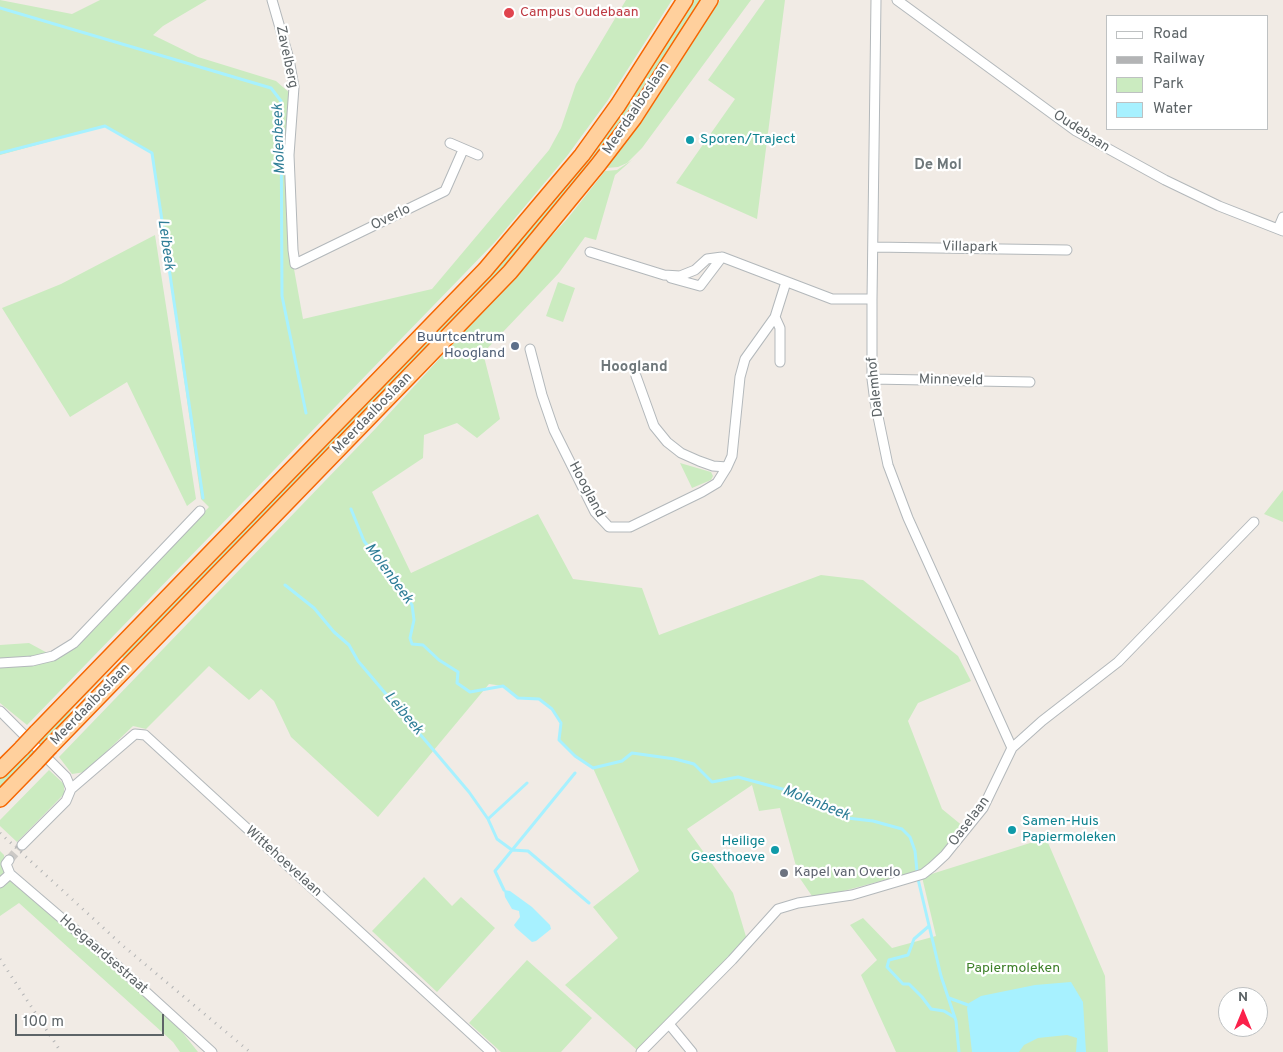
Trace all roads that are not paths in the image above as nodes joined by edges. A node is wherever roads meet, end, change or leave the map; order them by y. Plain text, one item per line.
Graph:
1 (272, 0) edge
2 (685, 0) edge
3 (710, 0) edge
4 (876, 0) edge
5 (897, 0) edge
6 (450, 143) dead end
7 (463, 150) junction
8 (478, 155) dead end
9 (1283, 217) edge
10 (1281, 230) edge
11 (873, 246) junction
12 (1067, 250) dead end
13 (590, 252) dead end
14 (722, 257) junction
15 (295, 264) joint
16 (664, 275) junction
17 (786, 282) junction
18 (872, 300) junction
19 (775, 318) junction
20 (530, 349) dead end
21 (780, 362) dead end
22 (636, 376) dead end
23 (872, 379) junction
24 (1030, 382) dead end
25 (727, 467) junction
26 (200, 511) dead end
27 (1254, 522) dead end
28 (0, 662) edge
29 (0, 711) edge
30 (1012, 748) junction
31 (0, 770) edge
32 (71, 789) junction
33 (0, 799) edge
34 (22, 845) tunnel mouth
35 (9, 860) dead end
36 (10, 874) junction
37 (0, 883) edge
38 (669, 1024) junction
39 (199, 1042) junction
40 (201, 1052) edge
41 (212, 1052) edge
42 (491, 1052) edge
43 (641, 1052) edge
44 (692, 1052) edge

1 - 15 street, Zavelberg
2 - 31 highway, Meerdaalboslaan, bridge
3 - 33 highway, Meerdaalboslaan, bridge
4 - 11 street, Dalemhof
5 - 10 street, Oudebaan
6 - 7 street
7 - 8 street
7 - 15 street, Overlo
9 - 10 street
11 - 12 street, Villapark
11 - 18 street, Dalemhof
13 - 16 street
14 - 16 street
14 - 16 street
14 - 17 street
17 - 18 street
17 - 19 street, Hoogland
18 - 23 street, Dalemhof
19 - 21 street, Hoogland
19 - 25 street, Hoogland
20 - 25 street, Hoogland
22 - 25 street
23 - 24 street, Minneveld
23 - 30 street, Dalemhof
26 - 28 street
27 - 30 street, Oaselaan
29 - 32 street
30 - 38 street, Oaselaan
32 - 34 street
32 - 42 street, Wittehoevelaan
35 - 36 street
36 - 37 street
36 - 39 street, Hoegaardsestraat
38 - 43 street, Oaselaan
38 - 44 street
39 - 40 street
39 - 41 street, Hoegaardsestraat

